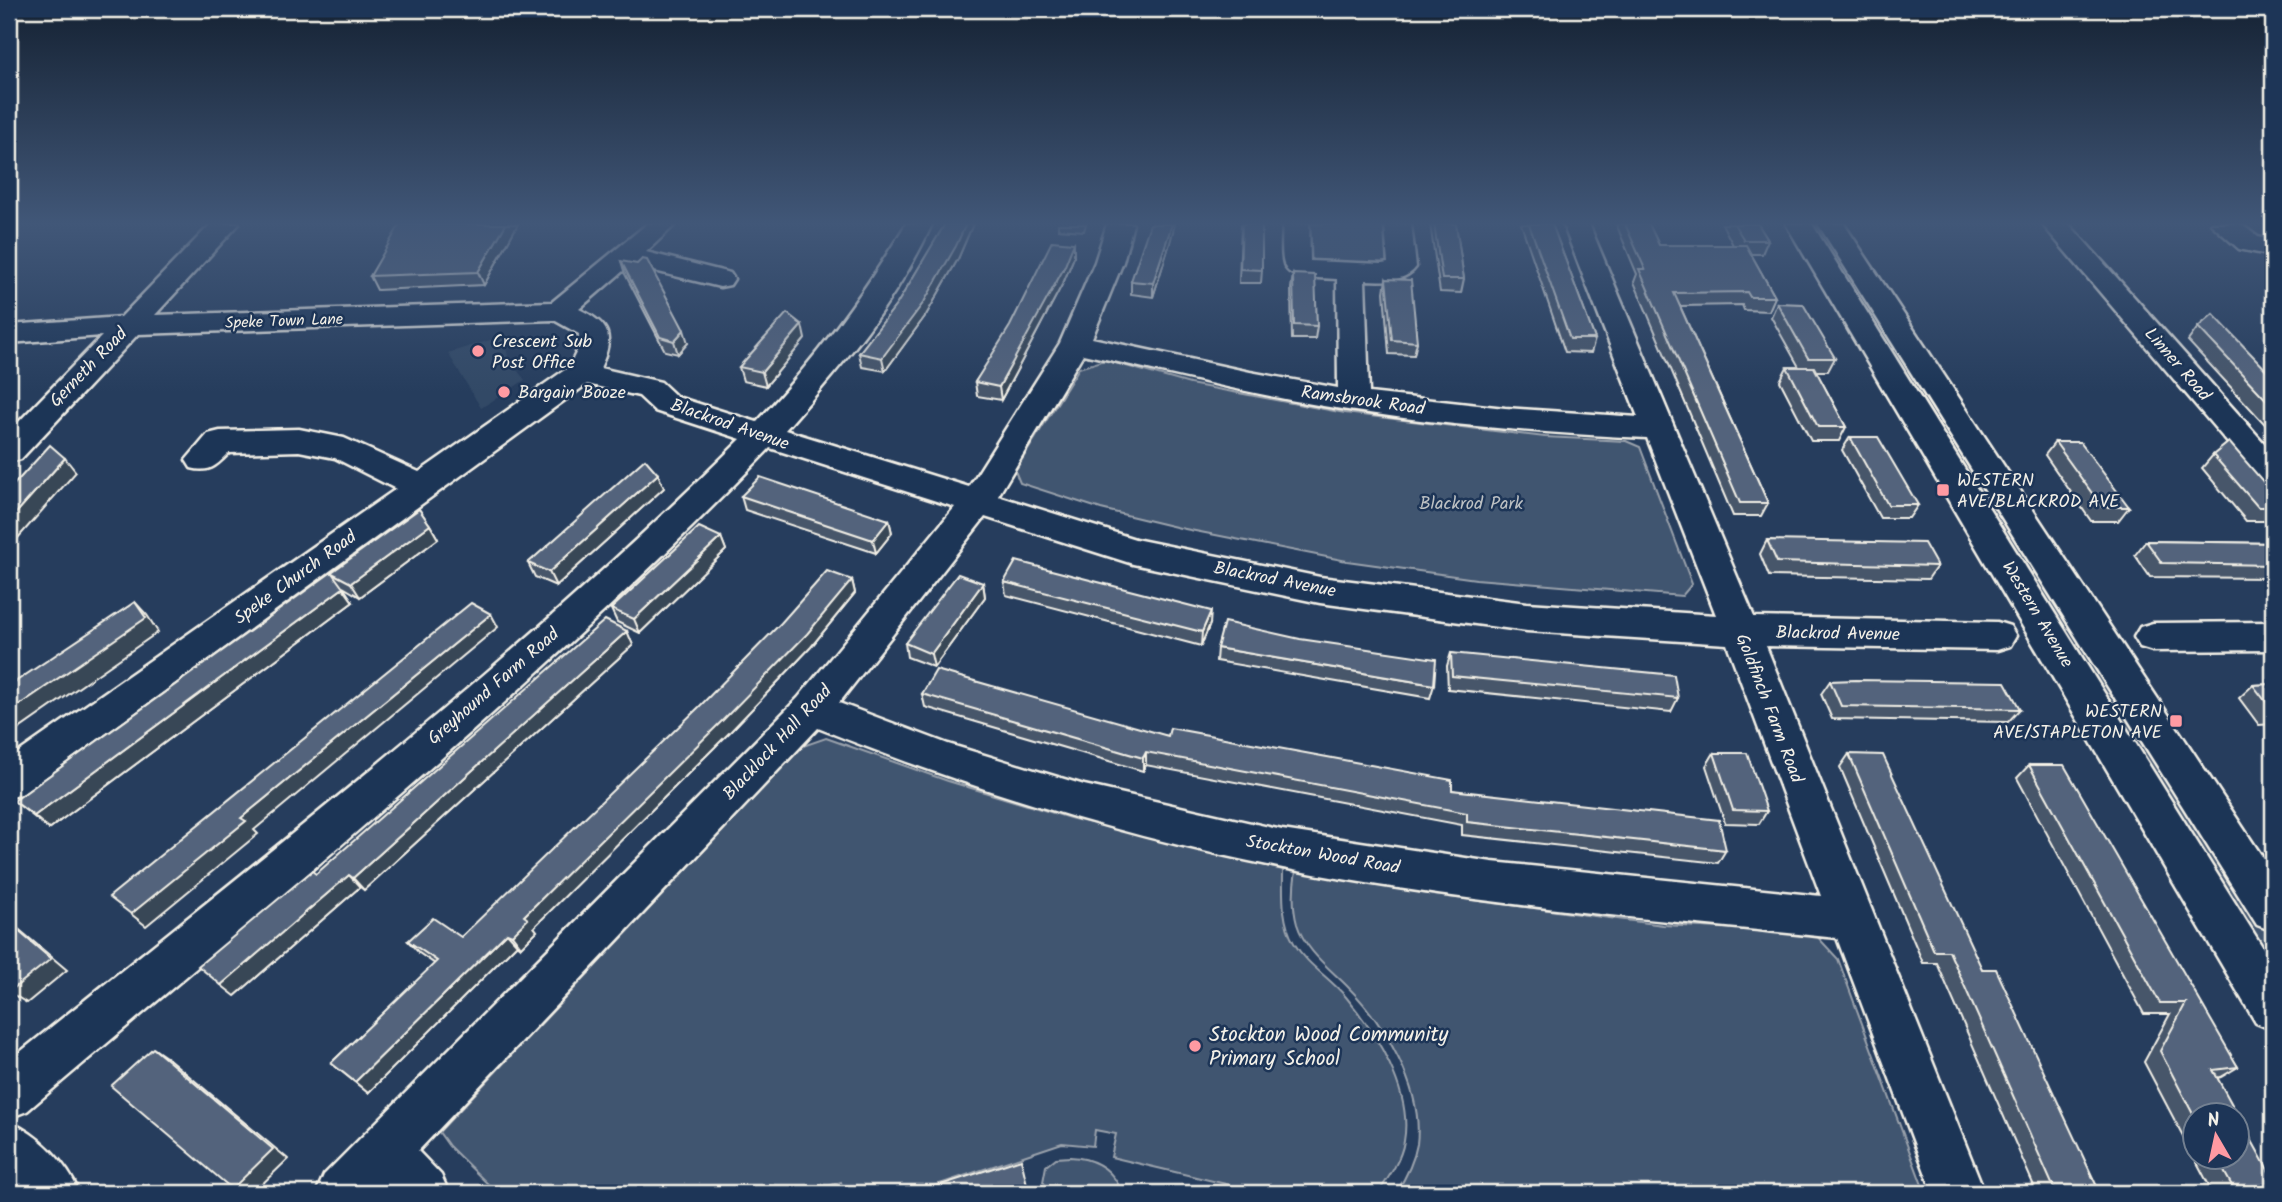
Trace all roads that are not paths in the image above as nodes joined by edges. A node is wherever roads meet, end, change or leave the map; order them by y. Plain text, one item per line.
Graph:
1 (172, 280) edge
2 (597, 280) edge
3 (884, 280) edge
4 (1101, 280) edge
5 (1351, 280) edge
6 (1598, 280) edge
7 (1833, 280) edge
8 (1867, 280) edge
9 (2104, 280) edge
10 (559, 311) junction
11 (129, 325) junction
12 (9, 334) edge
13 (1075, 343) junction
14 (582, 373) junction
15 (1354, 401) junction
16 (1656, 428) junction
17 (763, 437) junction
18 (9, 451) edge
19 (203, 460) dead end
20 (2273, 474) edge
21 (420, 487) junction
22 (976, 504) junction
23 (1741, 632) junction
24 (1997, 636) dead end
25 (2273, 636) edge
26 (2153, 637) dead end
27 (812, 709) junction
28 (9, 781) edge
29 (2273, 911) edge
30 (1850, 919) junction
31 (2273, 1007) edge
32 (9, 1093) edge
33 (9, 1147) edge
34 (382, 1152) junction
35 (53, 1193) edge
36 (342, 1193) edge
37 (423, 1193) edge
38 (1959, 1193) edge

1 - 11 street, Gerneth Road
2 - 10 street
3 - 17 street, Greyhound Farm Road
4 - 13 street, Blacklock Hall Road
5 - 15 street
6 - 16 street, Goldfinch Farm Road
7 - 31 street, Western Avenue
8 - 29 street, Western Avenue
9 - 20 street, Linner Road
10 - 11 street, Speke Town Lane
10 - 14 street
11 - 12 street, Speke Town Lane
11 - 18 street, Gerneth Road
13 - 15 street, Ramsbrook Road
13 - 22 street, Blacklock Hall Road
14 - 17 street, Blackrod Avenue
14 - 21 street, Speke Church Road
15 - 16 street, Ramsbrook Road
16 - 23 street, Goldfinch Farm Road
17 - 22 street, Blackrod Avenue
17 - 32 street, Greyhound Farm Road
19 - 21 street
21 - 28 street, Speke Church Road
22 - 23 street, Blackrod Avenue
22 - 27 street, Blacklock Hall Road
23 - 24 street, Blackrod Avenue
23 - 30 street, Goldfinch Farm Road
25 - 26 street
27 - 30 street, Stockton Wood Road
27 - 34 street, Blacklock Hall Road
30 - 38 street, Goldfinch Farm Road
33 - 35 street
34 - 36 street, Blacklock Hall Road
34 - 37 street

